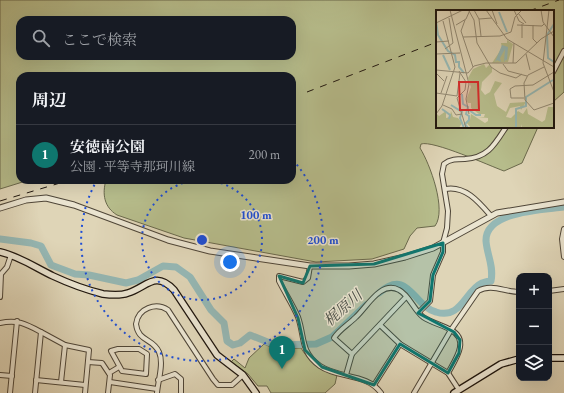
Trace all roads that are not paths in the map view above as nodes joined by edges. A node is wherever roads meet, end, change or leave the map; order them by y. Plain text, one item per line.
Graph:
1 (564, 51) edge
2 (554, 70) edge
3 (505, 128) edge
4 (445, 189) junction
5 (564, 202) edge
6 (0, 208) edge
7 (491, 216) junction
8 (564, 229) edge
9 (442, 243) junction
10 (0, 252) edge
11 (10, 255) junction
12 (564, 257) edge
13 (310, 266) junction
14 (564, 289) edge
15 (552, 291) edge
16 (516, 292) edge
17 (0, 297) edge
18 (406, 297) junction
19 (419, 312) junction
20 (17, 321) junction
21 (0, 323) edge
22 (380, 325) junction
23 (451, 330) junction
24 (41, 332) junction
25 (400, 344) junction
26 (65, 345) junction
27 (352, 354) junction
28 (552, 358) edge
29 (564, 358) edge
30 (516, 360) edge
31 (88, 362) junction
32 (431, 363) junction
33 (119, 367) junction
34 (109, 373) junction
35 (448, 373) junction
36 (0, 375) edge
37 (243, 375) junction
38 (346, 375) junction
39 (12, 376) junction
40 (36, 380) junction
41 (158, 380) junction
42 (61, 382) junction
43 (110, 382) junction
44 (85, 385) junction
45 (374, 385) junction
46 (157, 391) edge
47 (456, 392) edge
48 (10, 393) edge
49 (35, 393) edge
50 (84, 393) edge
51 (108, 393) edge
52 (181, 393) edge
53 (256, 393) edge
54 (381, 393) edge
55 (414, 393) edge

1 - 2 street
3 - 4 street
4 - 7 street
4 - 9 street
5 - 7 street
6 - 13 street
7 - 9 street
8 - 12 street
9 - 13 street
9 - 19 street
10 - 11 main road
11 - 17 street
11 - 37 main road
13 - 38 street
14 - 15 street
16 - 23 street
18 - 19 street
18 - 22 street
18 - 27 street
19 - 23 street
20 - 21 street
20 - 24 street
20 - 39 street
22 - 25 street
22 - 27 street
23 - 32 street
23 - 35 street
24 - 26 street
24 - 40 street
25 - 32 street
25 - 45 street
26 - 31 street
26 - 42 street
27 - 38 street
28 - 29 main road
30 - 47 main road
31 - 34 street
31 - 44 street
32 - 35 street
32 - 55 street
33 - 33 street
33 - 34 street
34 - 43 street
35 - 47 street
36 - 39 street
37 - 41 street
37 - 53 main road
38 - 45 street
39 - 48 street
40 - 42 street
40 - 49 street
41 - 46 street
41 - 52 street
42 - 44 street
43 - 46 street
43 - 51 street
44 - 50 street
45 - 54 street

